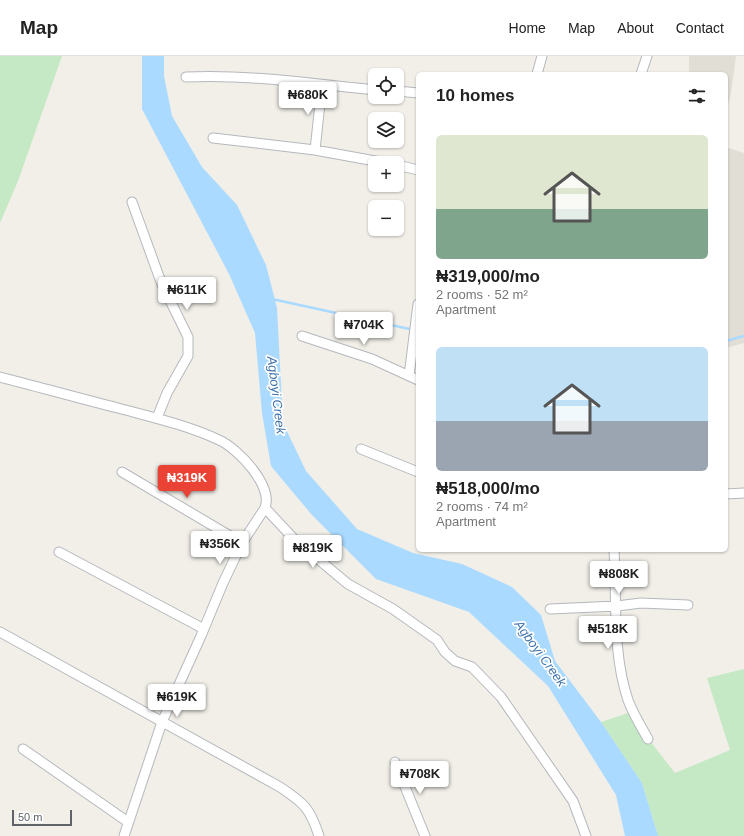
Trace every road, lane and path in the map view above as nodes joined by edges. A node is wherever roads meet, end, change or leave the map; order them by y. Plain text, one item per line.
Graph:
1 (542, 56) edge
2 (647, 56) edge
3 (538, 72) edge
4 (642, 72) edge
5 (186, 77) dead end
6 (322, 85) junction
7 (368, 89) edge
8 (404, 92) edge
9 (416, 93) edge
10 (212, 138) dead end
11 (315, 150) junction
12 (368, 160) edge
13 (404, 167) edge
14 (416, 170) edge
15 (132, 202) dead end
16 (416, 321) edge
17 (302, 336) dead end
18 (409, 376) junction
19 (0, 377) edge
20 (416, 379) edge
21 (157, 418) junction
22 (361, 449) dead end
23 (416, 471) edge
24 (122, 472) dead end
25 (744, 493) edge
26 (728, 494) edge
27 (265, 508) junction
28 (242, 544) junction
29 (59, 552) dead end
30 (614, 552) edge
31 (688, 605) dead end
32 (617, 606) junction
33 (550, 609) dead end
34 (204, 629) junction
35 (0, 632) edge
36 (162, 722) junction
37 (648, 739) dead end
38 (23, 749) dead end
39 (395, 762) dead end
40 (128, 822) junction
41 (124, 836) edge
42 (319, 836) edge
43 (425, 836) edge
44 (586, 836) edge

1 - 3 street
2 - 4 street
5 - 6 street
6 - 7 street
6 - 11 street
8 - 9 street
10 - 11 street
11 - 12 street
13 - 14 street
15 - 21 street
16 - 18 street
17 - 18 street
18 - 20 street
19 - 21 street
21 - 27 street
22 - 23 street
24 - 28 street
25 - 26 street
27 - 28 street
27 - 44 street
28 - 34 street
29 - 34 street
30 - 32 street
31 - 32 street
32 - 33 street
32 - 37 street
34 - 36 street
35 - 36 street
36 - 40 street
36 - 42 street
38 - 40 street
39 - 43 street
40 - 41 street

